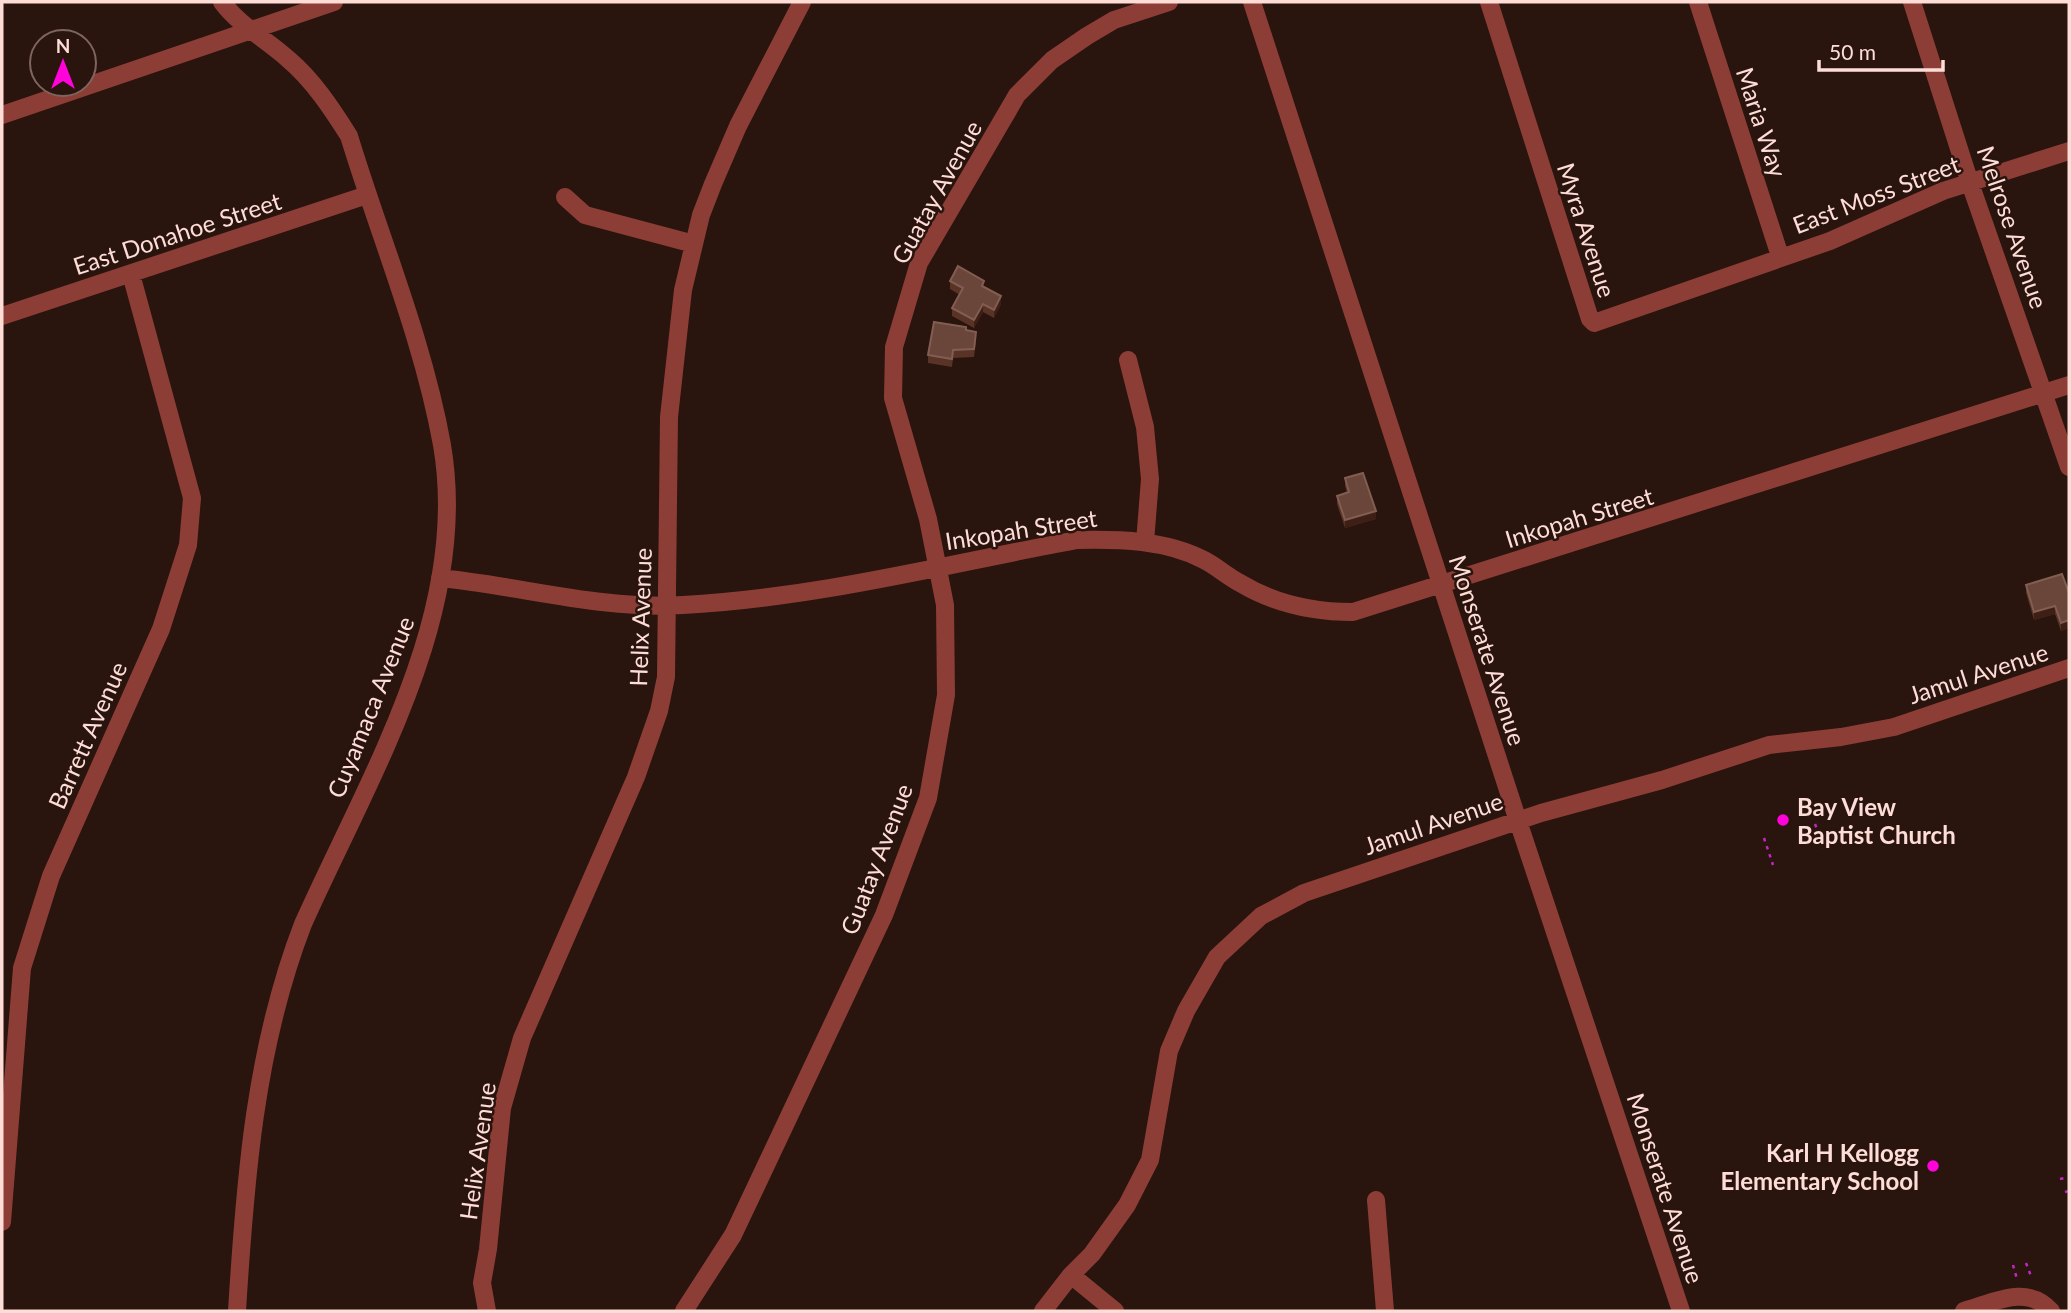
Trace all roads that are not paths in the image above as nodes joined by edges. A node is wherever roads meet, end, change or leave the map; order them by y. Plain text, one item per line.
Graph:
1 (222, 2) edge
2 (334, 2) edge
3 (803, 2) edge
4 (1169, 2) edge
5 (1252, 2) edge
6 (1489, 2) edge
7 (1698, 2) edge
8 (1912, 2) edge
9 (250, 31) junction
10 (2, 115) edge
11 (2069, 151) edge
12 (1970, 183) junction
13 (367, 195) junction
14 (565, 197) dead end
15 (694, 244) junction
16 (1780, 256) junction
17 (131, 274) junction
18 (2, 316) edge
19 (1128, 360) dead end
20 (2069, 385) edge
21 (2045, 393) junction
22 (2069, 467) edge
23 (1145, 542) junction
24 (939, 567) junction
25 (440, 578) junction
26 (1441, 586) junction
27 (666, 605) junction
28 (2069, 668) edge
29 (1518, 821) junction
30 (4, 1170) edge
31 (1376, 1200) dead end
32 (2, 1222) edge
33 (1071, 1275) junction
34 (237, 1311) edge
35 (487, 1311) edge
36 (684, 1311) edge
37 (1043, 1311) edge
38 (1115, 1311) edge
39 (1385, 1311) edge
40 (1681, 1311) edge
41 (1965, 1311) edge
42 (2051, 1311) edge

1 - 9 street, Cuyamaca Avenue
2 - 9 street
3 - 15 street, Helix Avenue
4 - 24 street, Guatay Avenue
5 - 26 street, Monserate Avenue
6 - 16 street, Myra Avenue
7 - 16 street, Maria Way
8 - 12 street, Melrose Avenue
9 - 10 street
9 - 13 street, Cuyamaca Avenue
11 - 12 street, East Moss Street
12 - 16 street, East Moss Street
12 - 21 street, Melrose Avenue
13 - 17 street, East Donahoe Street
13 - 25 street, Cuyamaca Avenue
14 - 15 street
15 - 27 street, Helix Avenue
17 - 18 street, East Donahoe Street
17 - 30 street, Barrett Avenue
19 - 23 street
20 - 21 street, Inkopah Street
21 - 22 street, Melrose Avenue
21 - 26 street, Inkopah Street
23 - 24 street, Inkopah Street
23 - 26 street, Inkopah Street
24 - 27 street, Inkopah Street
24 - 36 street, Guatay Avenue
25 - 27 street, Inkopah Street
25 - 34 street, Cuyamaca Avenue
26 - 29 street, Monserate Avenue
27 - 35 street, Helix Avenue
28 - 29 street, Jamul Avenue
29 - 33 street, Jamul Avenue
29 - 40 street, Monserate Avenue
30 - 32 street, Barrett Avenue
31 - 39 street
33 - 37 street, Jamul Avenue
33 - 38 street
41 - 42 street

